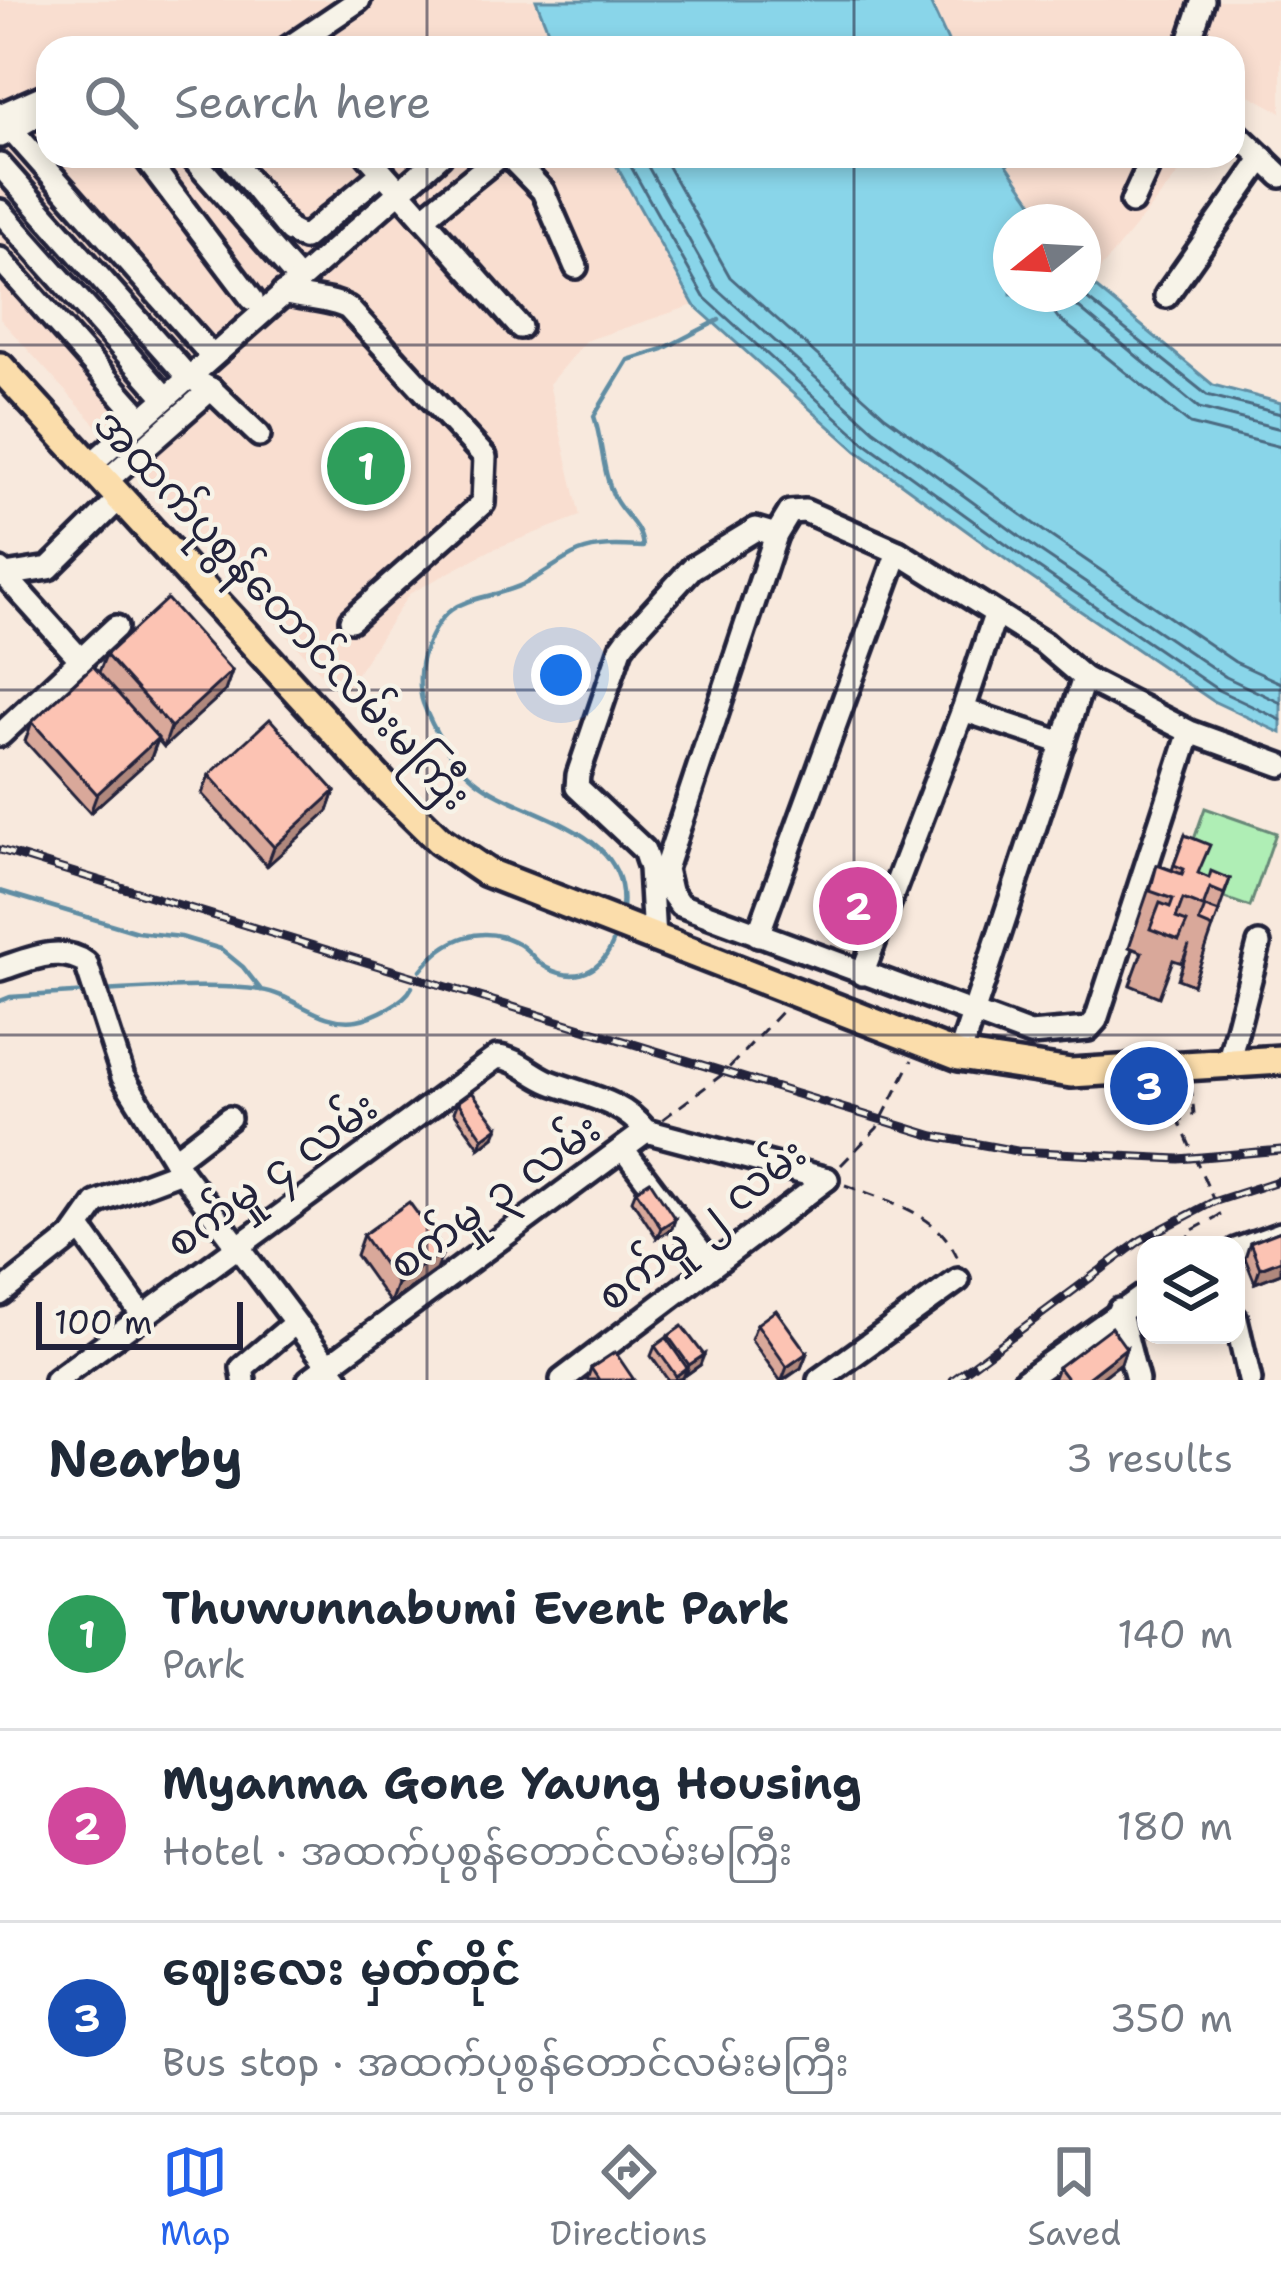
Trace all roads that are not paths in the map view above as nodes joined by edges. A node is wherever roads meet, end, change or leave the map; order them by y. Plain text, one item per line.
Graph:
1 (359, 0) edge
2 (1204, 0) edge
3 (306, 36) edge
4 (1190, 36) edge
5 (36, 103) edge
6 (36, 114) edge
7 (4, 127) edge
8 (1245, 141) edge
9 (1263, 158) junction
10 (36, 162) edge
11 (0, 165) edge
12 (41, 168) edge
13 (153, 168) edge
14 (200, 168) edge
15 (239, 168) edge
16 (369, 168) edge
17 (381, 168) edge
18 (426, 168) edge
19 (488, 168) edge
20 (517, 168) edge
21 (1148, 168) edge
22 (1281, 176) edge
23 (399, 191) junction
24 (1132, 202) dead end
25 (0, 211) edge
26 (423, 218) junction
27 (0, 260) edge
28 (576, 267) dead end
29 (291, 286) junction
30 (1166, 296) dead end
31 (252, 298) dead end
32 (520, 327) dead end
33 (212, 356) junction
34 (0, 367) edge
35 (188, 377) junction
36 (211, 389) junction
37 (166, 398) junction
38 (142, 419) junction
39 (259, 435) dead end
40 (104, 482) junction
41 (776, 535) junction
42 (898, 553) junction
43 (3, 573) edge
44 (995, 615) junction
45 (352, 620) dead end
46 (116, 627) dead end
47 (82, 661) junction
48 (1084, 678) junction
49 (963, 710) junction
50 (4, 724) edge
51 (1190, 731) junction
52 (1063, 742) junction
53 (1281, 766) edge
54 (758, 935) junction
55 (645, 936) junction
56 (1258, 944) dead end
57 (0, 968) edge
58 (862, 974) junction
59 (972, 1013) junction
60 (959, 1056) junction
61 (1281, 1060) edge
62 (1228, 1064) junction
63 (229, 1118) dead end
64 (646, 1131) junction
65 (625, 1150) junction
66 (177, 1166) junction
67 (80, 1228) junction
68 (1281, 1234) edge
69 (237, 1247) junction
70 (1245, 1247) edge
71 (712, 1266) junction
72 (958, 1280) road end
73 (0, 1294) edge
74 (1137, 1299) edge
75 (1119, 1310) junction
76 (143, 1316) junction
77 (295, 1323) junction
78 (1242, 1344) edge
79 (333, 1373) edge
80 (1028, 1379) edge
81 (56, 1380) edge
82 (244, 1380) edge
83 (309, 1380) edge
84 (562, 1380) edge
85 (819, 1380) edge
86 (1137, 1380) edge
87 (1250, 1380) edge

1 - 3 street
2 - 4 street
5 - 7 street
6 - 7 street
7 - 10 street
8 - 9 street
9 - 22 street
9 - 30 street
11 - 35 street
12 - 33 street
13 - 31 street
14 - 29 street
15 - 16 street
17 - 23 street
18 - 23 street
19 - 26 street
20 - 28 street
21 - 24 street
23 - 26 street
23 - 29 street
25 - 37 street
26 - 32 street
27 - 38 street
29 - 33 street
29 - 45 street
33 - 35 street
34 - 40 main road, အထက်ပုစွန်တောင်လမ်းမကြီး
35 - 36 street
35 - 37 street
36 - 39 street
36 - 40 street
37 - 38 street
38 - 40 street
40 - 43 street
40 - 55 main road, အထက်ပုစွန်တောင်လမ်းမကြီး
41 - 42 street
41 - 54 street
41 - 55 street
42 - 44 street
42 - 54 street
43 - 47 street
44 - 48 street
44 - 49 street
46 - 47 street
47 - 50 street
48 - 51 street
48 - 52 street
49 - 52 street
49 - 58 street
51 - 53 street
51 - 59 street
52 - 59 street
54 - 58 street
55 - 60 main road, အထက်ပုစွန်တောင်လမ်းမကြီး
56 - 62 street
57 - 66 street
58 - 59 street
59 - 60 street
60 - 62 main road, အထက်ပုစွန်တောင်လမ်းမကြီး
61 - 62 main road, အထက်ပုစွန်တောင်လမ်းမကြီး
63 - 66 street
64 - 65 street, စက်မှု ၃ လမ်း
64 - 69 street, စက်မှု ၄ လမ်း
64 - 71 street, စက်မှု ၂ လမ်း
65 - 71 street
65 - 79 street, စက်မှု ၃ လမ်း
66 - 67 street
66 - 69 street
67 - 73 street
67 - 76 street
68 - 70 street
69 - 76 street, စက်မှု ၄ လမ်း
69 - 77 street
71 - 84 street, စက်မှု ၂ လမ်း
72 - 85 street
74 - 75 street
75 - 80 street
75 - 86 street
76 - 81 street, စက်မှု ၄ လမ်း
77 - 79 street
77 - 82 street
78 - 87 street
79 - 83 street, စက်မှု ၃ လမ်း

